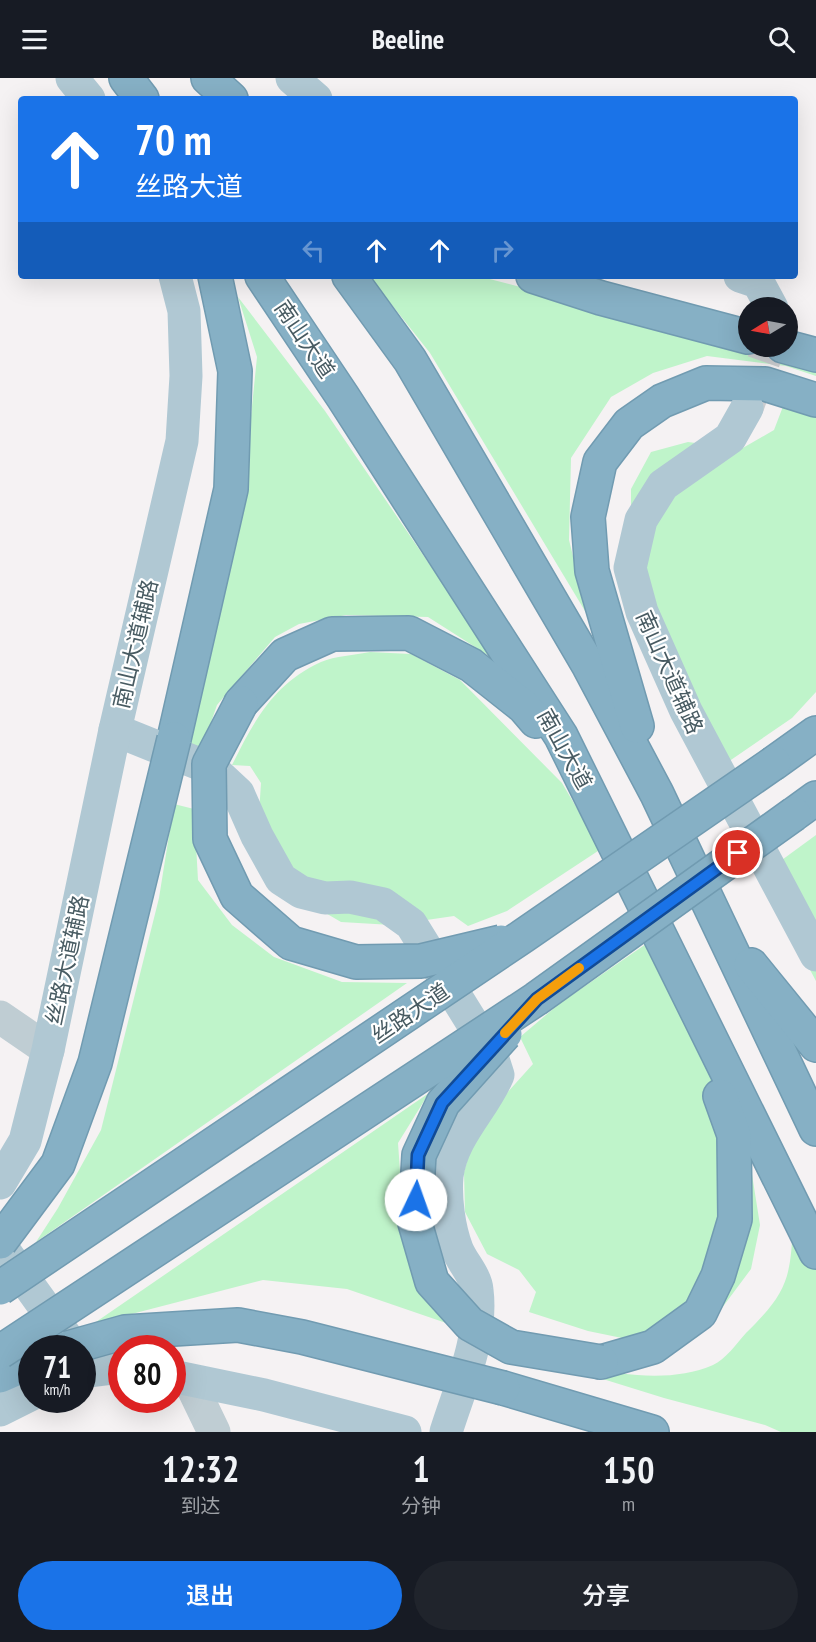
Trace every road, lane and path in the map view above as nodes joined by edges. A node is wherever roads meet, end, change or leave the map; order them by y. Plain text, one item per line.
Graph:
1 (72, 78) edge
2 (126, 78) edge
3 (207, 78) edge
4 (292, 78) edge
5 (87, 96) edge
6 (140, 96) edge
7 (220, 96) edge
8 (228, 96) edge
9 (313, 96) edge
10 (176, 279) edge
11 (216, 279) edge
12 (264, 279) edge
13 (351, 279) edge
14 (542, 279) edge
15 (749, 279) edge
16 (766, 297) edge
17 (738, 335) edge
18 (798, 350) edge
19 (816, 355) edge
20 (816, 400) edge
21 (747, 408) tunnel mouth
22 (115, 730) junction
23 (813, 732) edge
24 (578, 769) junction
25 (657, 794) junction
26 (808, 807) edge
27 (717, 923) junction
28 (523, 936) junction
29 (816, 955) edge
30 (680, 978) junction
31 (537, 999) junction
32 (0, 1017) edge
33 (816, 1046) edge
34 (48, 1050) junction
35 (816, 1129) edge
36 (0, 1183) edge
37 (0, 1244) edge
38 (816, 1252) edge
39 (0, 1288) edge
40 (68, 1335) edge
41 (0, 1352) edge
42 (96, 1354) edge
43 (18, 1368) edge
44 (0, 1376) edge
45 (186, 1379) edge
46 (186, 1386) edge
47 (18, 1401) edge
48 (0, 1410) edge
49 (214, 1432) edge
50 (405, 1432) edge
51 (446, 1432) edge
52 (652, 1432) edge

1 - 5 main road
2 - 6 highway
3 - 7 highway
3 - 8 highway
4 - 9 main road
10 - 22 main road, 南山大道辅路
11 - 37 highway, bridge
12 - 24 highway, 南山大道
13 - 25 highway
14 - 17 highway
15 - 16 main road
18 - 19 highway
20 - 25 highway
21 - 29 main road, 南山大道辅路
22 - 34 main road, 丝路大道辅路
22 - 51 main road, 南山大道辅路
23 - 28 highway, 丝路大道, bridge
24 - 28 highway, bridge
24 - 30 highway, 南山大道
25 - 27 highway
26 - 31 highway, bridge
27 - 33 highway
27 - 35 highway
28 - 39 highway, 丝路大道, bridge
30 - 31 highway, bridge
30 - 38 highway, 南山大道
31 - 41 highway, bridge
32 - 34 street
34 - 36 main road, 丝路大道辅路
37 - 40 main road
42 - 52 highway, bridge
43 - 44 highway
45 - 50 main road
46 - 49 street
47 - 48 main road

